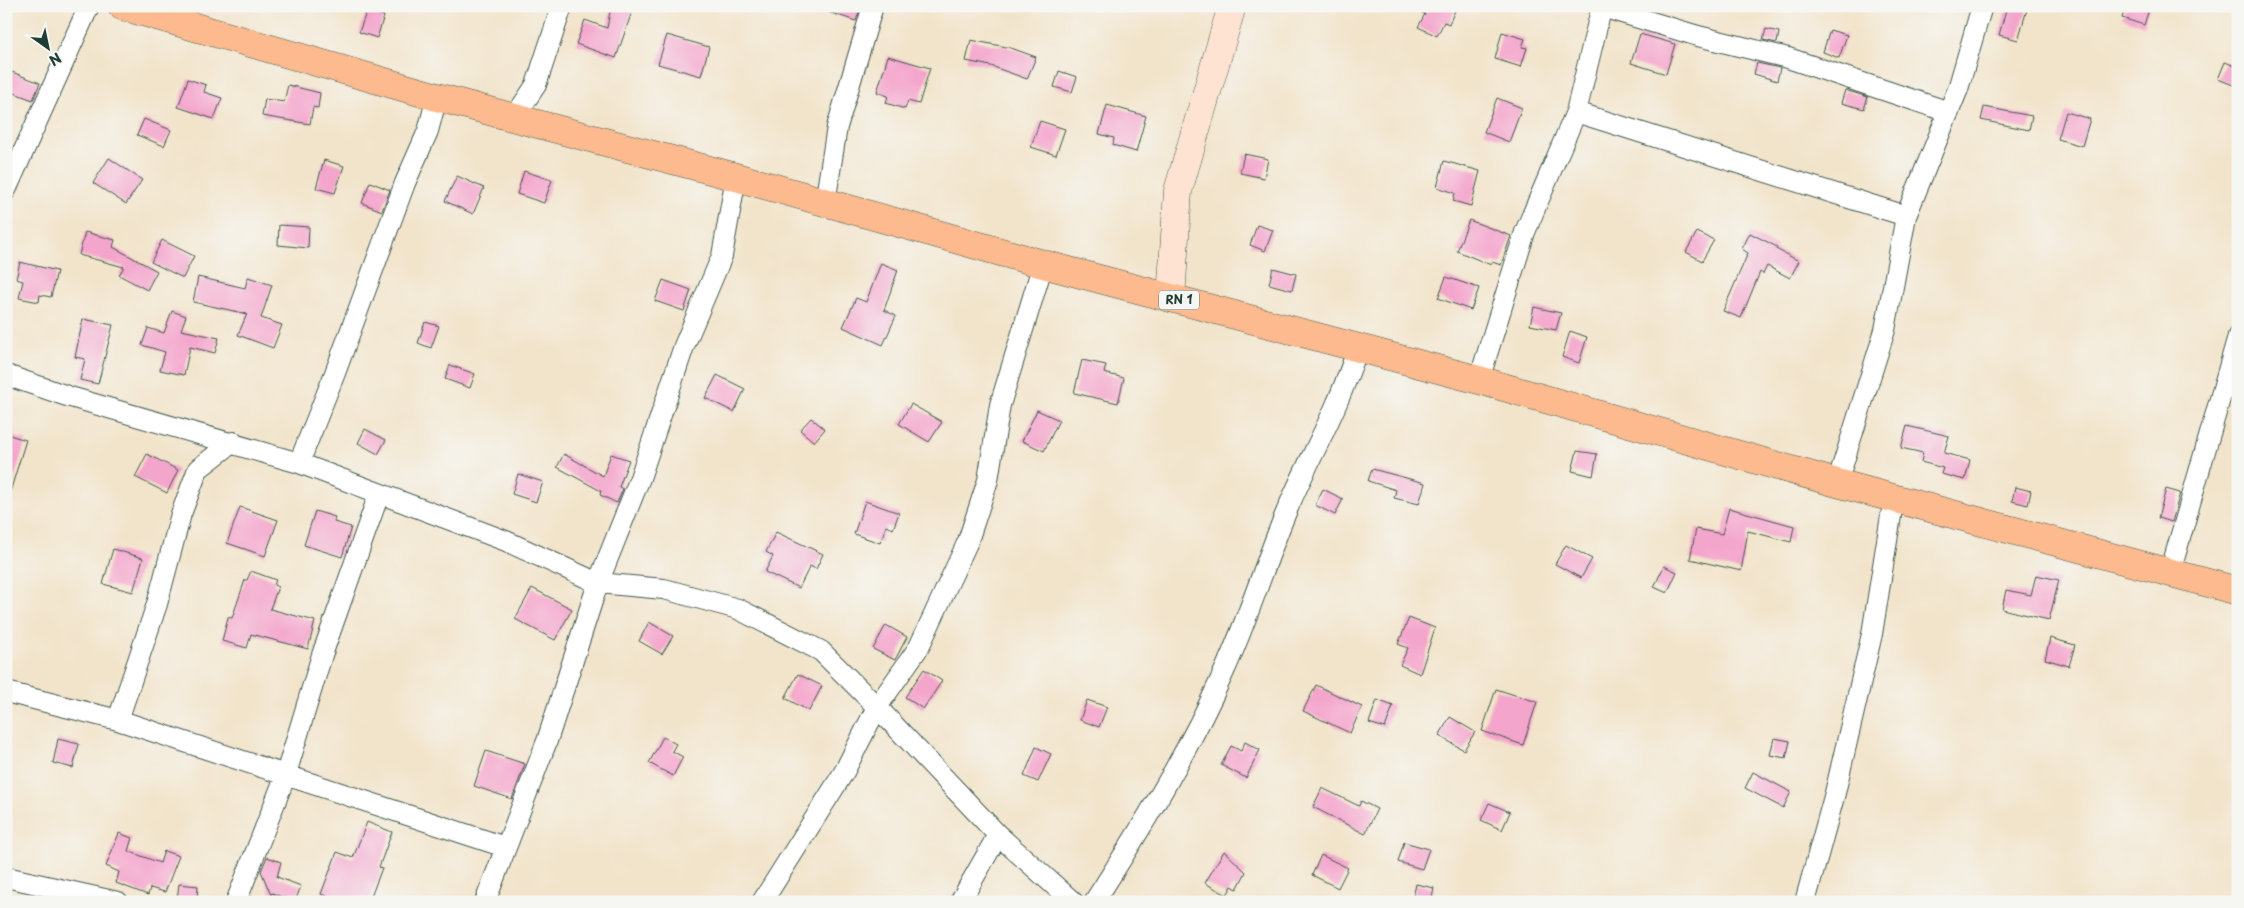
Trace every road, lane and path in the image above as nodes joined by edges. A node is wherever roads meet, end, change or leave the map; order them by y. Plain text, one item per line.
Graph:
1 (89, 6) edge
2 (122, 6) edge
3 (562, 6) edge
4 (873, 6) edge
5 (1232, 6) edge
6 (1602, 6) edge
7 (1982, 6) edge
8 (172, 14) edge
9 (437, 97) junction
10 (1576, 112) junction
11 (1949, 112) junction
12 (514, 118) junction
13 (736, 177) junction
14 (6, 190) edge
15 (825, 203) junction
16 (1906, 216) junction
17 (1043, 264) junction
18 (1170, 298) junction
19 (2238, 336) edge
20 (1358, 349) junction
21 (6, 375) edge
22 (1479, 380) junction
23 (233, 442) junction
24 (299, 463) junction
25 (1837, 483) junction
26 (379, 494) junction
27 (1894, 497) junction
28 (2170, 573) junction
29 (598, 583) junction
30 (2238, 590) edge
31 (6, 692) edge
32 (877, 707) junction
33 (118, 720) junction
34 (285, 777) junction
35 (998, 835) junction
36 (505, 847) junction
37 (6, 877) edge
38 (118, 902) edge
39 (236, 902) edge
40 (484, 902) edge
41 (762, 902) edge
42 (960, 902) edge
43 (1073, 902) edge
44 (1094, 902) edge
45 (1805, 902) edge

1 - 14 street
2 - 8 main road, RN 1
3 - 12 street
4 - 15 street
5 - 18 street
6 - 10 street
6 - 11 street
7 - 11 street
8 - 9 main road, RN 1
9 - 12 main road, RN 1
9 - 24 street
10 - 16 street
10 - 22 street
11 - 16 street
12 - 13 main road, RN 1
13 - 15 main road, RN 1
13 - 29 street
15 - 17 main road, RN 1
16 - 25 street
17 - 18 main road, RN 1
17 - 32 street
18 - 20 main road, RN 1
19 - 28 street
20 - 22 main road, RN 1
20 - 44 street
21 - 23 street
22 - 25 main road, RN 1
23 - 24 street
23 - 33 street
24 - 26 street
25 - 27 main road, RN 1
26 - 29 street
26 - 34 street
27 - 28 main road, RN 1
27 - 45 street
28 - 30 main road, RN 1
29 - 32 street
29 - 36 street
31 - 33 street
32 - 35 street
32 - 41 street
33 - 34 street
34 - 36 street
34 - 39 street
35 - 42 street
35 - 43 street
36 - 40 street
37 - 38 street

